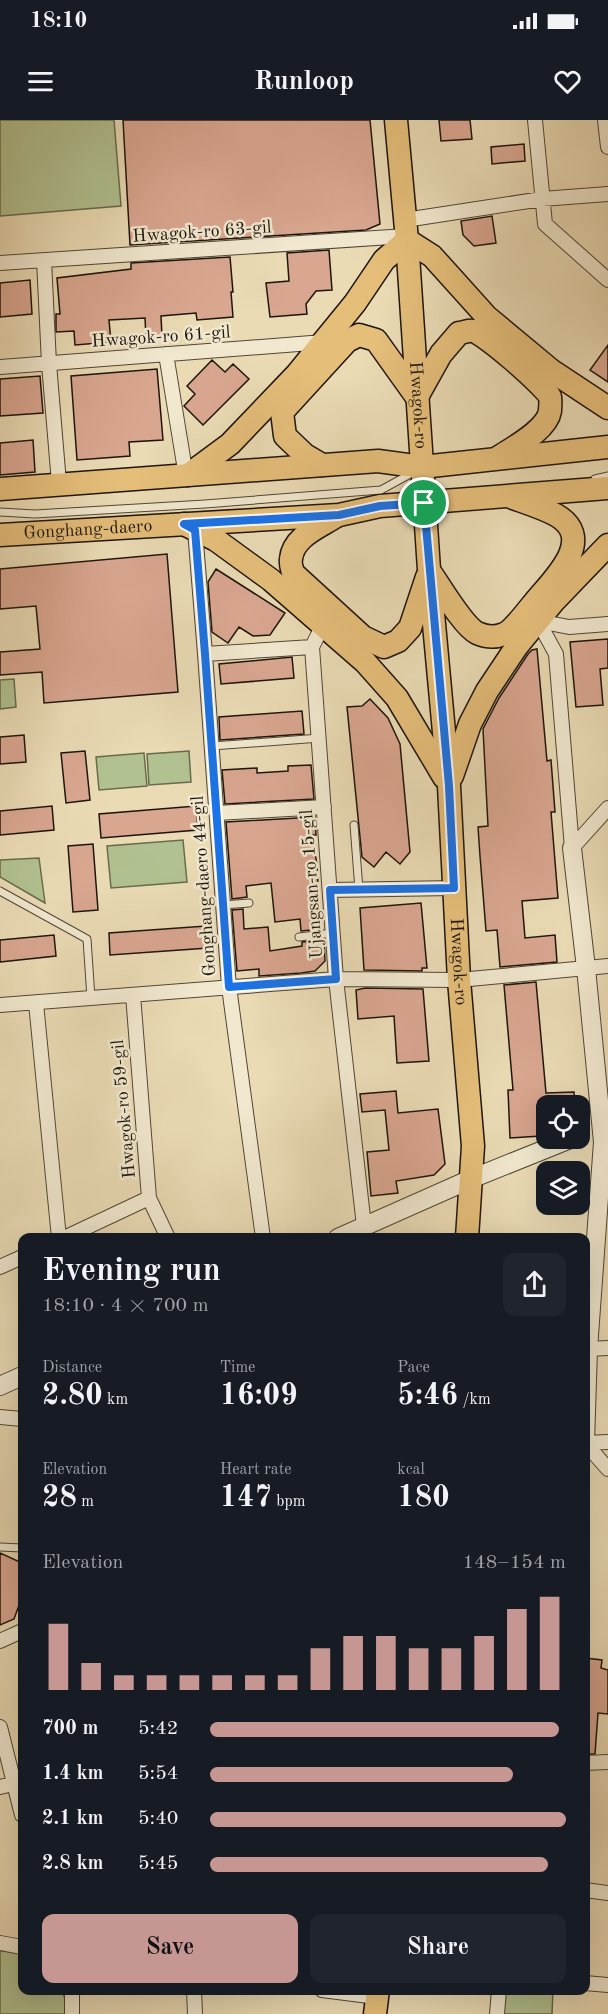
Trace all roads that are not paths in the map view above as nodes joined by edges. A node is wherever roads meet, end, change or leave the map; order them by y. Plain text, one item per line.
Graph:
1 (396, 120) edge
2 (535, 120) edge
3 (605, 120) edge
4 (608, 147) edge
5 (608, 194) edge
6 (542, 199) junction
7 (406, 232) junction
8 (44, 260) junction
9 (0, 263) edge
10 (608, 280) edge
11 (324, 342) junction
12 (166, 354) junction
13 (49, 364) junction
14 (0, 367) edge
15 (417, 398) junction
16 (608, 408) edge
17 (608, 447) edge
18 (496, 459) junction
19 (322, 465) junction
20 (422, 468) junction
21 (186, 476) junction
22 (608, 476) edge
23 (59, 483) junction
24 (608, 488) edge
25 (0, 489) edge
26 (538, 494) junction
27 (509, 496) junction
28 (424, 503) junction
29 (0, 512) edge
30 (339, 515) junction
31 (189, 527) junction
32 (0, 535) edge
33 (608, 545) edge
34 (429, 570) junction
35 (538, 621) junction
36 (608, 624) edge
37 (323, 625) junction
38 (312, 647) junction
39 (205, 654) junction
40 (320, 738) junction
41 (212, 746) junction
42 (449, 786) junction
43 (324, 807) junction
44 (608, 808) edge
45 (217, 813) junction
46 (354, 825) dead end
47 (572, 848) junction
48 (454, 888) junction
49 (330, 890) junction
50 (359, 890) junction
51 (0, 891) edge
52 (249, 903) dead end
53 (223, 905) junction
54 (333, 933) junction
55 (299, 937) dead end
56 (608, 966) edge
57 (586, 968) junction
58 (336, 979) junction
59 (459, 980) junction
60 (229, 987) junction
61 (133, 995) junction
62 (91, 998) junction
63 (36, 1003) junction
64 (0, 1005) edge
65 (605, 1126) edge
66 (590, 1132) edge
67 (546, 1149) edge
68 (471, 1179) junction
69 (149, 1198) junction
70 (363, 1232) edge
71 (59, 1233) edge
72 (75, 1233) edge
73 (166, 1233) edge
74 (262, 1233) edge
75 (467, 1233) edge
76 (18, 1259) edge
77 (0, 1267) edge
78 (590, 1321) edge
79 (608, 1348) edge
80 (590, 1349) edge
81 (18, 1378) edge
82 (0, 1386) edge
83 (0, 1417) edge
84 (18, 1419) edge
85 (608, 1442) edge
86 (590, 1443) edge
87 (590, 1449) edge
88 (608, 1469) edge
89 (0, 1547) edge
90 (18, 1548) edge
91 (18, 1633) edge
92 (0, 1641) edge
93 (0, 1727) edge
94 (608, 1762) edge
95 (590, 1763) edge
96 (18, 1780) edge
97 (18, 1783) edge
98 (0, 1787) edge
99 (590, 1891) edge
100 (608, 1893) edge
101 (0, 1944) edge
102 (18, 1946) edge
103 (590, 1983) edge
104 (608, 1985) edge
105 (72, 1995) edge
106 (194, 1995) edge
107 (346, 1995) edge
108 (499, 1995) edge
109 (377, 2001) edge
110 (72, 2014) edge
111 (195, 2014) edge
112 (497, 2014) edge

1 - 7 main road, Hwagok-ro
2 - 6 street
3 - 4 street
5 - 6 street
6 - 7 street
6 - 10 street
7 - 8 street, Hwagok-ro 63-gil
7 - 11 main road
7 - 15 main road, Hwagok-ro
7 - 16 main road
8 - 9 street, Hwagok-ro 63-gil
8 - 13 street
11 - 12 street, Hwagok-ro 61-gil
11 - 21 main road
12 - 13 street, Hwagok-ro 61-gil
12 - 21 street
13 - 14 street, Hwagok-ro 61-gil
13 - 23 street
15 - 18 main road
15 - 19 main road
15 - 20 main road, Hwagok-ro
17 - 18 main road
18 - 20 main road
19 - 20 main road
19 - 21 main road
20 - 28 main road, Hwagok-ro
20 - 29 lane
21 - 23 main road
22 - 26 lane
23 - 25 main road
24 - 26 main road, Gonghang-daero
26 - 27 main road, Gonghang-daero
27 - 28 main road, Gonghang-daero
27 - 34 main road
28 - 30 main road, Gonghang-daero
28 - 34 main road, Hwagok-ro
30 - 31 main road, Gonghang-daero
30 - 34 main road
31 - 32 main road, Gonghang-daero
31 - 37 main road
31 - 39 street, Gonghang-daero 44-gil
33 - 35 main road
34 - 42 main road, Hwagok-ro
35 - 36 street
35 - 42 main road
35 - 47 street
37 - 38 street
37 - 42 main road
38 - 39 street
38 - 40 street, Ujangsan-ro 15-gil
39 - 41 street, Gonghang-daero 44-gil
40 - 41 lane
40 - 43 street, Ujangsan-ro 15-gil
41 - 45 street, Gonghang-daero 44-gil
42 - 48 main road, Hwagok-ro
43 - 45 street
43 - 49 street, Ujangsan-ro 15-gil
44 - 47 street
45 - 53 street, Gonghang-daero 44-gil
46 - 50 lane
47 - 57 street
48 - 50 street
48 - 59 main road, Hwagok-ro
49 - 50 street
49 - 54 street, Ujangsan-ro 15-gil
51 - 62 lane
52 - 53 lane
53 - 60 street, Gonghang-daero 44-gil
54 - 55 lane
54 - 58 street, Ujangsan-ro 15-gil
56 - 57 street
57 - 59 street
57 - 65 street
58 - 59 street
58 - 60 street
58 - 70 street, Ujangsan-ro 15-gil
59 - 68 main road, Hwagok-ro
60 - 61 street
60 - 74 street, Gonghang-daero 44-gil
61 - 62 street
61 - 69 street, Hwagok-ro 59-gil
62 - 63 street
63 - 64 street
63 - 71 street
65 - 66 street
65 - 78 street
67 - 68 street
68 - 70 street
68 - 75 main road, Hwagok-ro
69 - 72 street, Hwagok-ro 59-gil
69 - 73 street
76 - 77 street
79 - 80 street
81 - 82 street
83 - 84 street
85 - 86 street
87 - 88 street
89 - 90 lane
91 - 92 street
93 - 96 street
94 - 95 street
97 - 98 street
99 - 100 street
101 - 102 street
103 - 104 street
105 - 110 street
106 - 111 street
107 - 109 street
108 - 112 street

